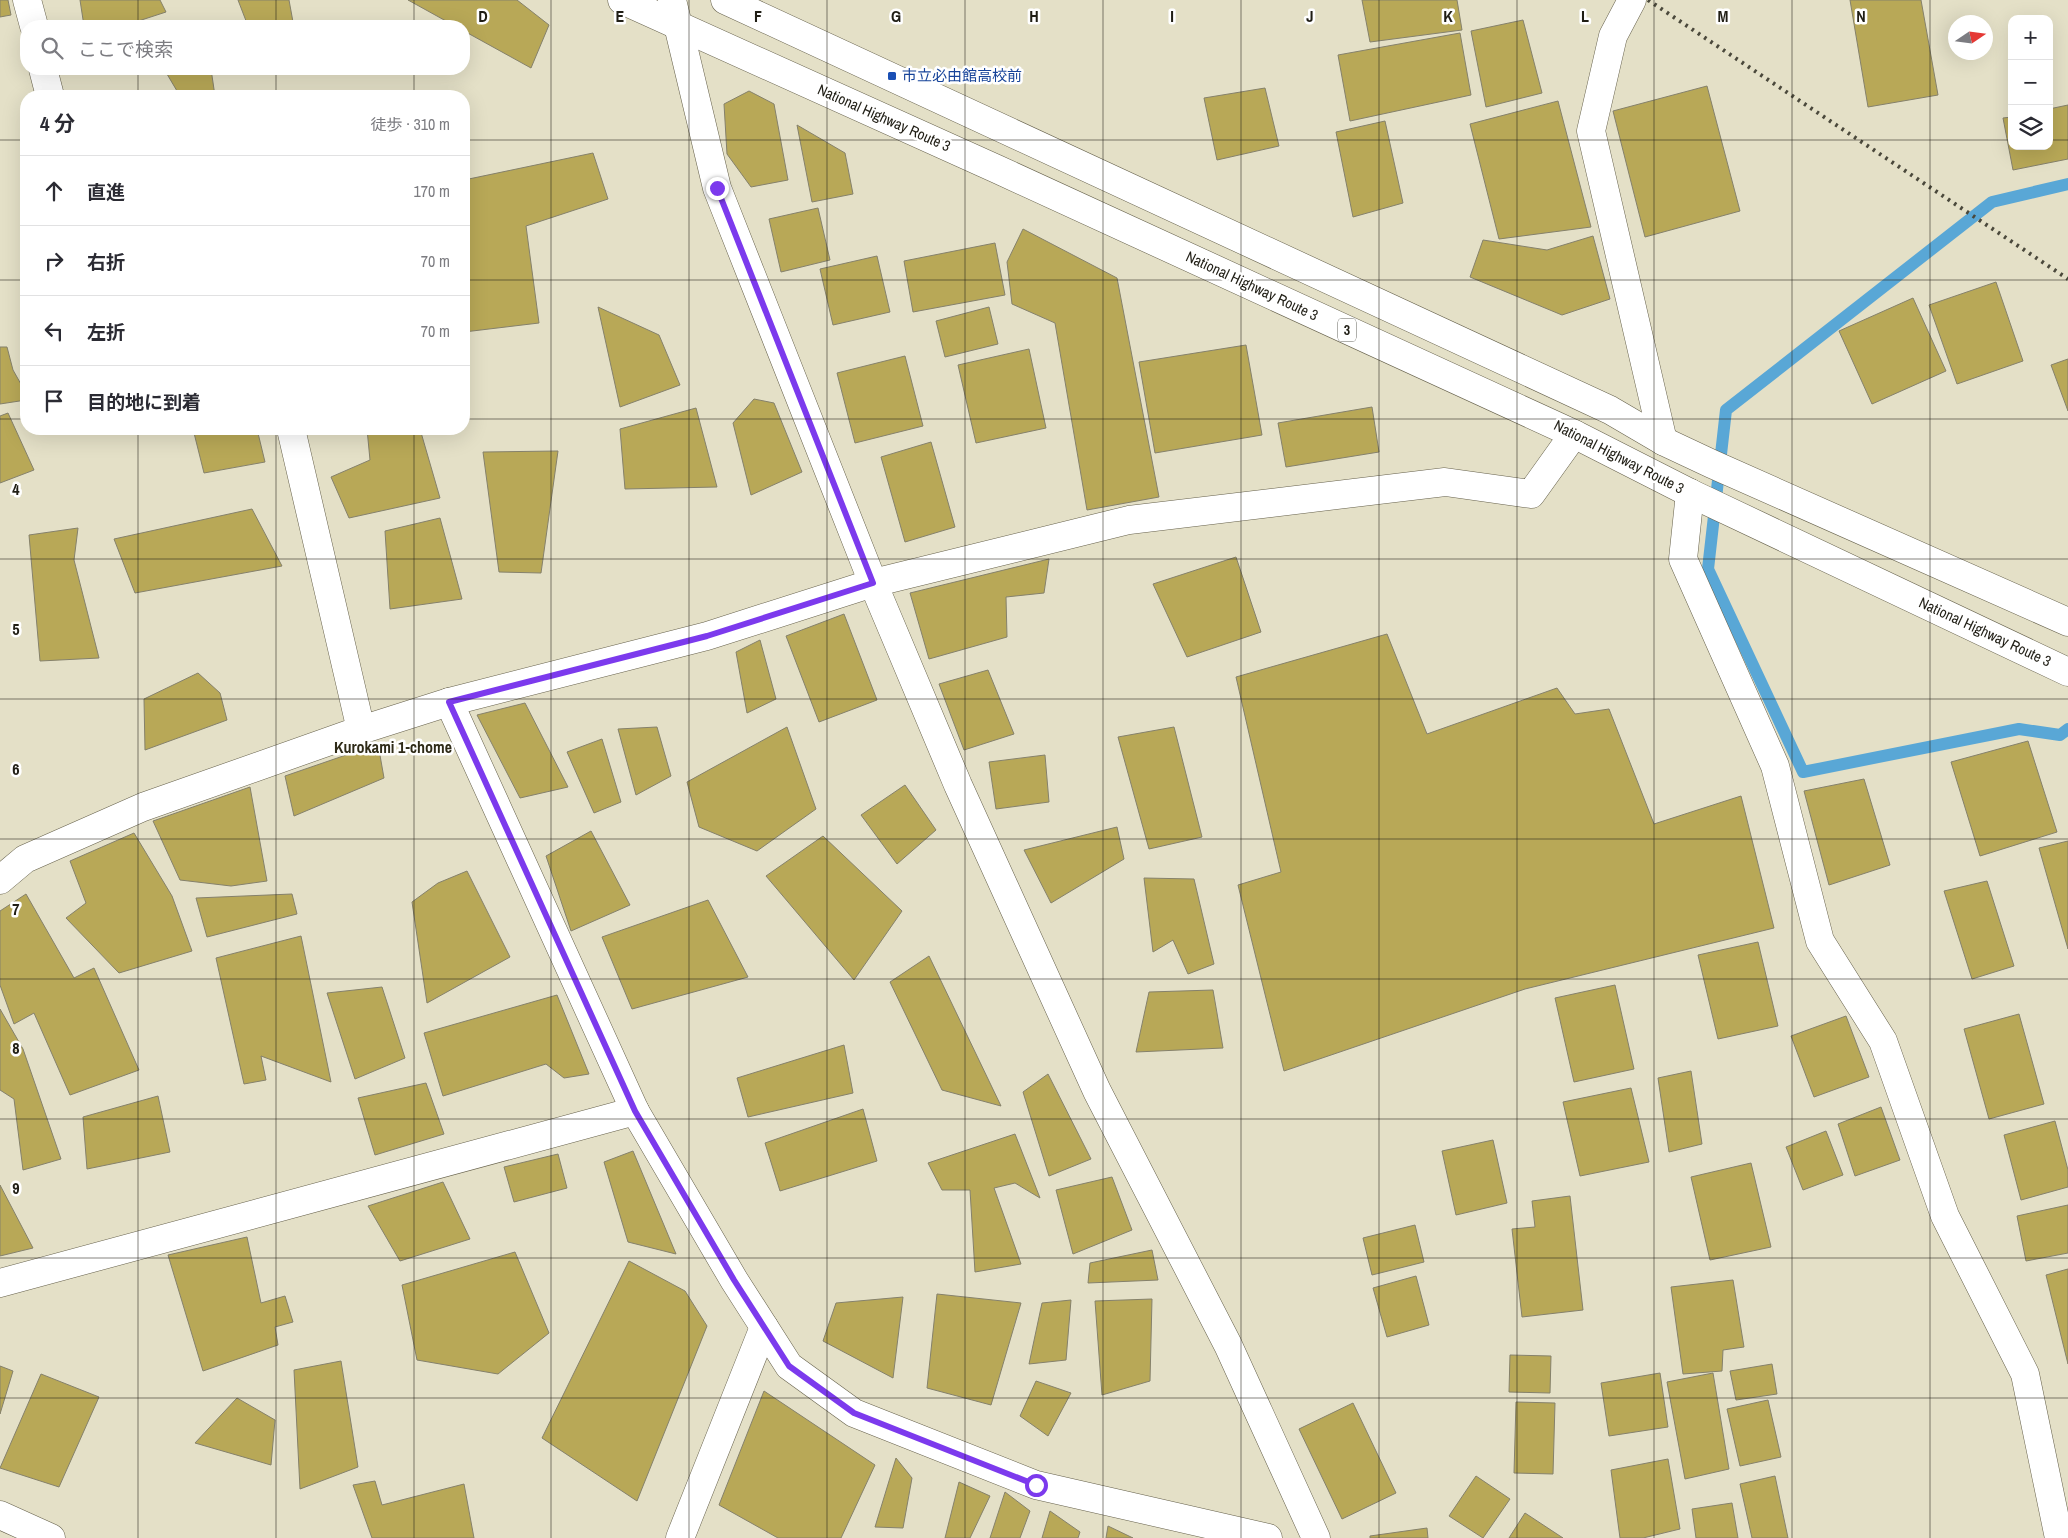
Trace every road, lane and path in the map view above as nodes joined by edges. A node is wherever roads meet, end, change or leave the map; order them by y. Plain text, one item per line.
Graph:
1 (27, 0) edge
2 (622, 0) edge
3 (672, 0) edge
4 (725, 0) edge
5 (1632, 0) edge
6 (32, 20) edge
7 (680, 28) junction
8 (45, 75) edge
9 (49, 90) edge
10 (1574, 434) junction
11 (291, 435) edge
12 (1663, 441) junction
13 (1690, 493) junction
14 (873, 583) junction
15 (2068, 622) edge
16 (2068, 672) edge
17 (449, 702) junction
18 (361, 730) junction
19 (0, 880) edge
20 (635, 1111) junction
21 (0, 1283) edge
22 (764, 1328) junction
23 (0, 1515) edge
24 (51, 1538) edge
25 (680, 1538) edge
26 (1268, 1538) edge
27 (1316, 1538) edge
28 (2059, 1538) edge

1 - 6 main road
2 - 7 main road, National Highway Route 3 / 3
3 - 7 main road
4 - 12 main road
5 - 12 main road
7 - 10 main road, National Highway Route 3 / 3
7 - 14 main road
8 - 9 main road
10 - 13 main road, National Highway Route 3 / 3
10 - 14 main road
11 - 18 main road
12 - 15 main road
13 - 16 main road, National Highway Route 3 / 3
13 - 28 main road
14 - 17 main road
14 - 27 main road
17 - 18 main road
17 - 20 main road
18 - 19 main road
20 - 21 main road
20 - 22 main road
22 - 25 main road
22 - 26 main road
23 - 24 main road

